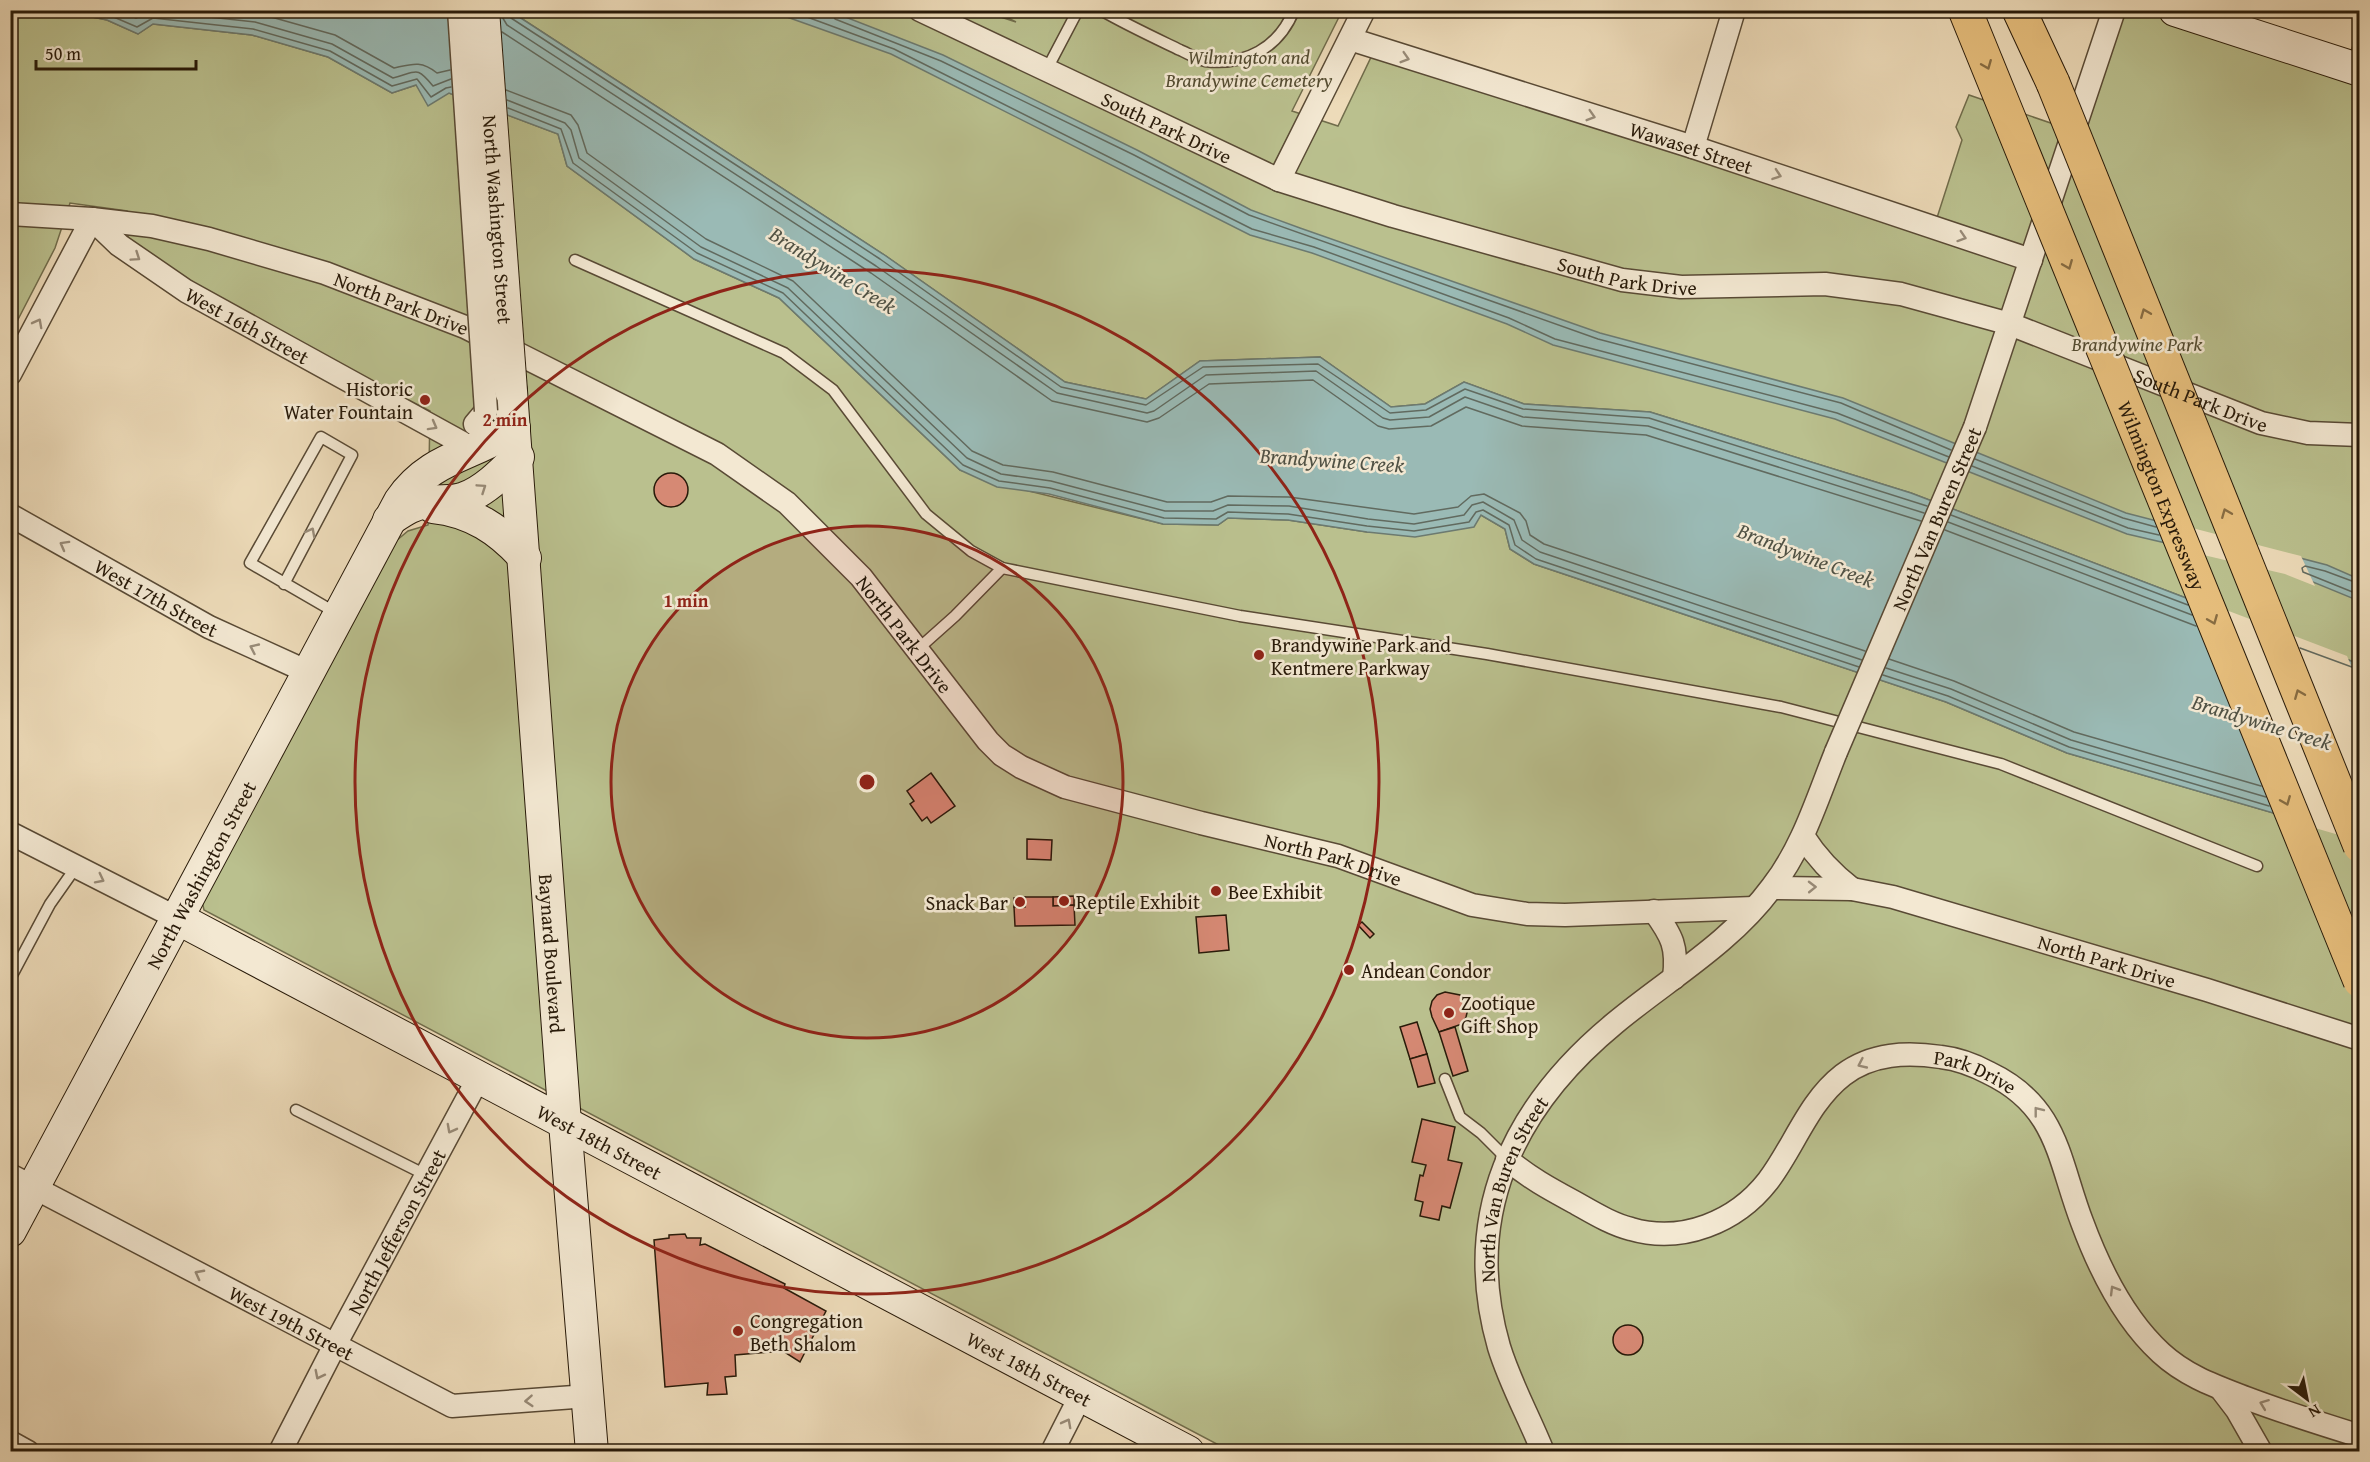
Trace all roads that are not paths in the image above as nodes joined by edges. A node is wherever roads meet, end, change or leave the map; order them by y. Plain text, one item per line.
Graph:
1 (459, 10) edge
2 (483, 10) edge
3 (920, 10) edge
4 (1078, 10) edge
5 (1101, 10) edge
6 (1294, 10) edge
7 (1364, 10) edge
8 (1734, 10) edge
9 (1965, 10) edge
10 (2019, 10) edge
11 (2025, 10) edge
12 (2114, 10) edge
13 (2175, 10) edge
14 (1350, 39) junction
15 (2357, 60) edge
16 (1047, 69) junction
17 (2053, 83) junction
18 (1693, 147) junction
19 (1279, 180) junction
20 (10, 214) edge
21 (92, 219) junction
22 (575, 260) dead end
23 (2031, 260) junction
24 (2010, 324) junction
25 (10, 374) edge
26 (479, 428) junction
27 (2360, 435) edge
28 (516, 443) junction
29 (402, 512) junction
30 (10, 515) edge
31 (525, 558) junction
32 (1002, 568) junction
33 (284, 584) junction
34 (338, 615) junction
35 (918, 649) junction
36 (308, 672) junction
37 (10, 833) edge
38 (1803, 836) junction
39 (2360, 846) edge
40 (2257, 866) dead end
41 (76, 867) junction
42 (1772, 888) junction
43 (1852, 889) junction
44 (1754, 908) junction
45 (1654, 911) junction
46 (177, 918) junction
47 (1674, 978) junction
48 (10, 979) edge
49 (2360, 981) edge
50 (2360, 1039) edge
51 (479, 1077) junction
52 (1445, 1079) dead end
53 (296, 1110) dead end
54 (565, 1123) junction
55 (1507, 1159) junction
56 (426, 1175) junction
57 (22, 1181) edge
58 (10, 1231) edge
59 (334, 1345) junction
60 (2220, 1388) junction
61 (1081, 1395) junction
62 (588, 1396) junction
63 (2360, 1436) edge
64 (10, 1442) edge
65 (28, 1452) edge
66 (280, 1452) edge
67 (592, 1452) edge
68 (1052, 1452) edge
69 (1188, 1452) edge
70 (1543, 1452) edge
71 (2261, 1452) edge

1 - 26 street, bridge
2 - 28 street, North Washington Street, bridge
3 - 16 street, South Park Drive
4 - 16 lane
5 - 6 lane
7 - 14 street
8 - 18 street
9 -> 49 highway, Wilmington Expressway, bridge
10 - 17 highway
11 - 17 highway
12 - 23 street, North Van Buren Street
13 - 15 street
14 -> 18 street, Wawaset Street
14 - 19 street
16 - 19 street, South Park Drive
39 -> 17 highway, bridge
18 -> 23 street, Wawaset Street
19 - 24 street, South Park Drive
20 - 21 street, North Park Drive
25 -> 21 street
21 -> 26 street, West 16th Street
21 - 35 street, North Park Drive
22 - 32 lane
23 - 24 street, North Van Buren Street
24 - 27 street, South Park Drive
24 - 38 street, North Van Buren Street, bridge
26 - 28 street, North Washington Street
26 - 29 street, North Washington Street
29 -> 28 street
28 - 31 street, Baynard Boulevard
29 - 31 street
29 - 34 street, North Washington Street
36 -> 30 street, West 17th Street
31 - 54 street, Baynard Boulevard
32 - 35 lane
32 - 40 lane
33 -> 33 lane
33 - 34 lane
34 - 36 street, North Washington Street
35 - 45 street, North Park Drive
36 - 46 street, North Washington Street
37 - 41 street, West 18th Street
38 - 42 street, North Van Buren Street
38 - 43 street, North Park Drive
41 -> 46 street, West 18th Street
41 - 48 lane
42 -> 43 street, North Park Drive
42 - 44 street, North Van Buren Street
43 - 50 street, North Park Drive
44 - 45 street, North Park Drive
44 - 47 street, North Van Buren Street
45 - 47 street
46 - 51 street, West 18th Street
46 - 57 street, North Washington Street
47 - 55 street, North Van Buren Street
51 - 54 street, West 18th Street
51 -> 56 street, North Jefferson Street
52 - 55 lane
53 - 56 lane
54 - 61 street, West 18th Street
54 - 62 street, Baynard Boulevard
60 -> 55 street, Park Drive
55 - 70 street, North Van Buren Street
56 - 59 street, North Jefferson Street
57 - 58 street, North Washington Street
59 -> 57 street, West 19th Street
62 -> 59 street, West 19th Street
59 -> 66 street, North Jefferson Street
63 -> 60 street, Park Drive
60 - 71 street
68 -> 61 street
61 - 69 street, West 18th Street
62 - 67 street, Baynard Boulevard
64 - 65 street

